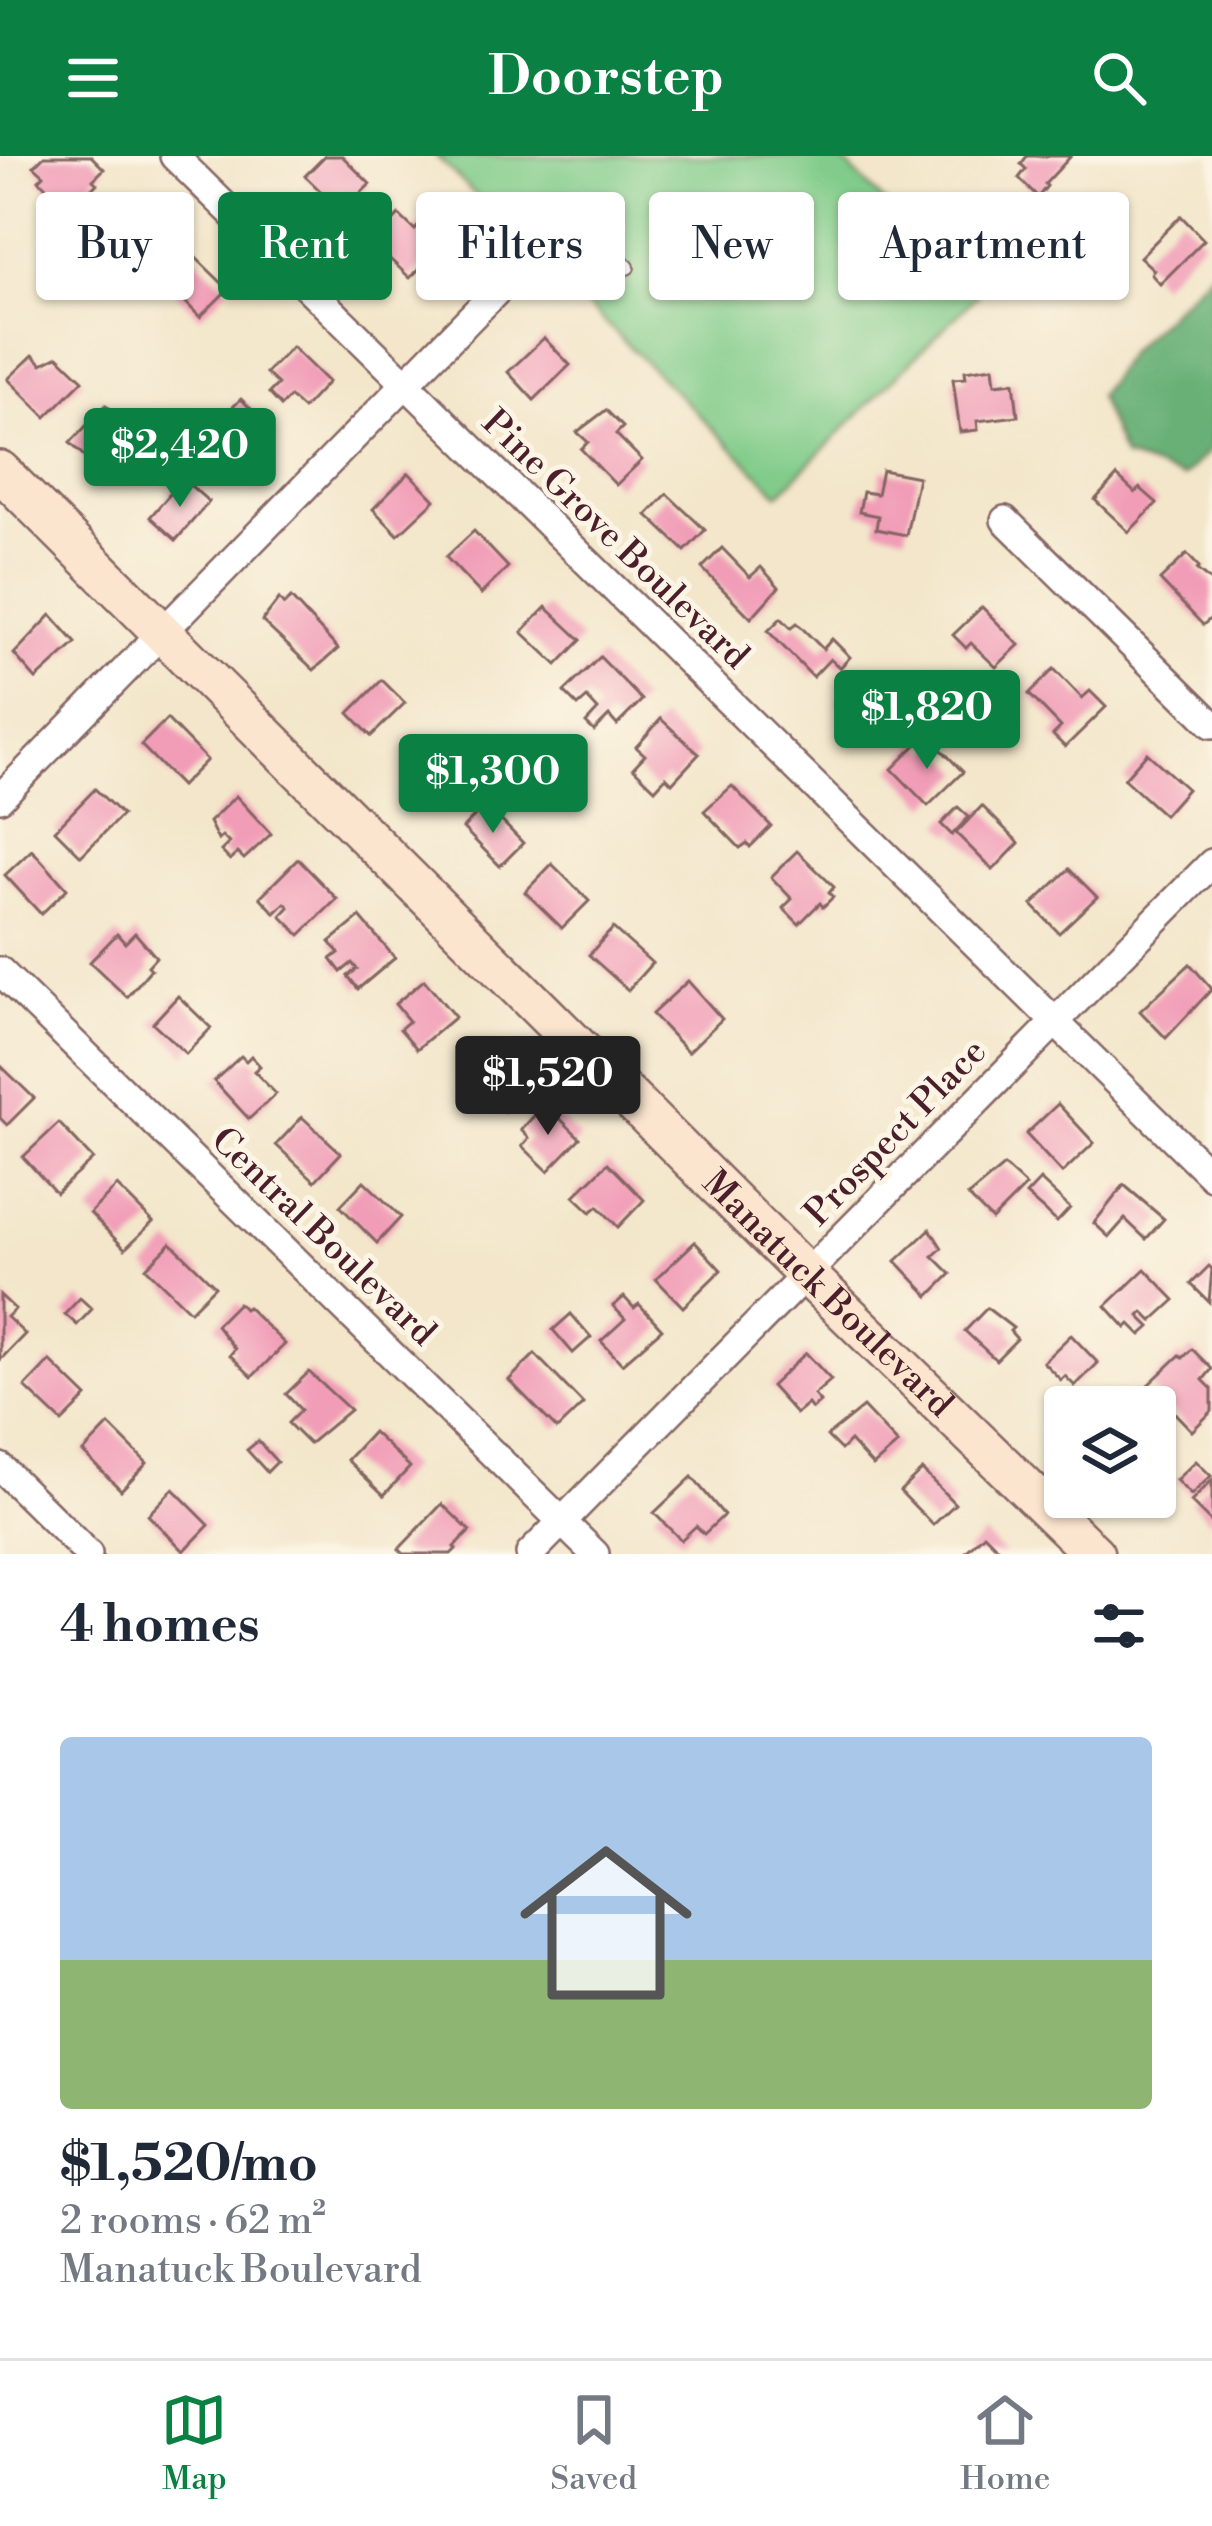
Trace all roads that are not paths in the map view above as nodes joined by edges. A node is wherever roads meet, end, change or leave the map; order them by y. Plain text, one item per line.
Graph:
1 (174, 156) edge
2 (488, 300) edge
3 (406, 384) junction
4 (0, 471) edge
5 (1005, 520) dead end
6 (163, 632) junction
7 (1212, 724) edge
8 (0, 798) edge
9 (1212, 863) edge
10 (0, 971) edge
11 (1054, 1021) junction
12 (1212, 1176) edge
13 (808, 1276) junction
14 (0, 1467) edge
15 (562, 1521) junction
16 (88, 1554) edge
17 (530, 1554) edge
18 (595, 1554) edge
19 (1094, 1554) edge

1 - 3 street, Pine Grove Boulevard
2 - 3 street
3 - 6 street
3 - 11 street, Pine Grove Boulevard
4 - 6 street, Manatuck Boulevard
5 - 7 street
6 - 8 street
6 - 13 street, Manatuck Boulevard
9 - 11 street, Prospect Place
10 - 15 street, Central Boulevard
11 - 12 street, Pine Grove Boulevard
11 - 13 street, Prospect Place
13 - 15 street, Prospect Place
13 - 19 street, Manatuck Boulevard
14 - 16 street
15 - 17 street, Prospect Place
15 - 18 street, Central Boulevard

